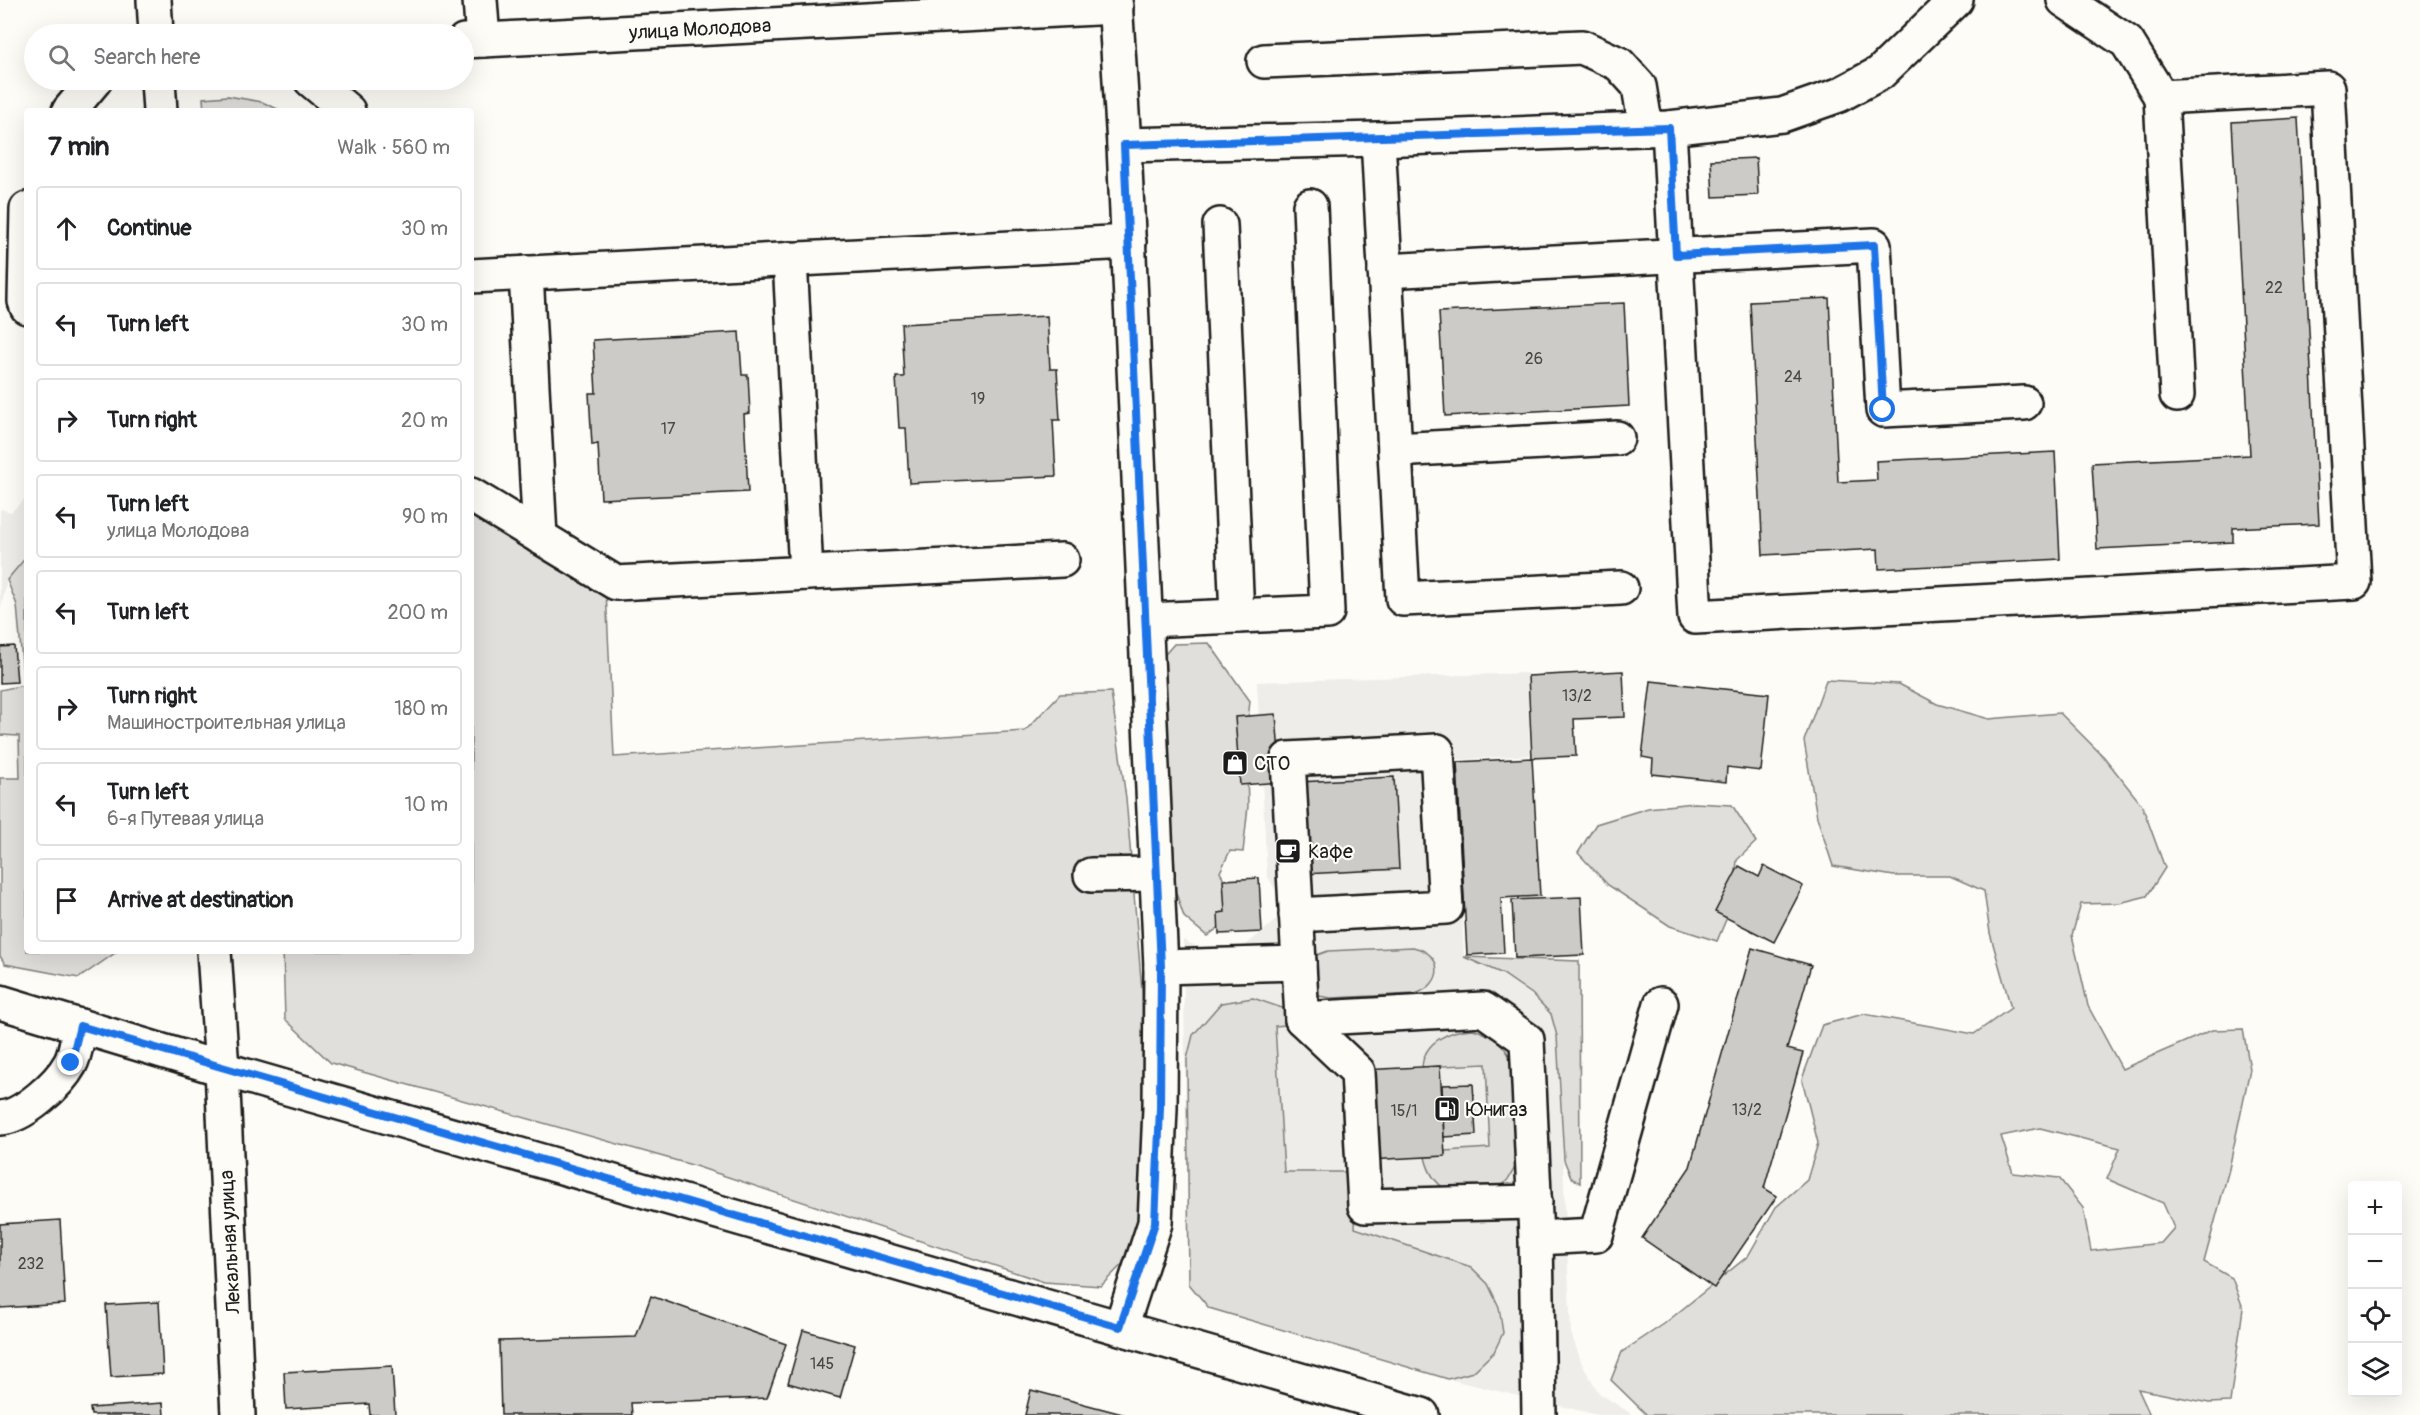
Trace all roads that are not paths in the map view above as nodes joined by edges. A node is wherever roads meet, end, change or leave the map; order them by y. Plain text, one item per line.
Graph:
1 (154, 0) edge
2 (480, 0) edge
3 (1956, 0) edge
4 (2064, 0) edge
5 (1116, 3) edge
6 (155, 24) edge
7 (474, 35) edge
8 (474, 41) edge
9 (1264, 61) dead end
10 (87, 90) edge
11 (159, 90) edge
12 (323, 90) edge
13 (2161, 97) junction
14 (72, 108) edge
15 (160, 108) edge
16 (344, 108) edge
17 (1658, 128) junction
18 (1378, 139) junction
19 (1124, 145) junction
20 (1310, 206) dead end
21 (1220, 225) dead end
22 (1129, 242) junction
23 (1676, 255) junction
24 (790, 259) junction
25 (1385, 271) junction
26 (526, 273) junction
27 (474, 276) edge
28 (2177, 395) dead end
29 (2024, 403) dead end
30 (1617, 438) dead end
31 (1395, 450) junction
32 (474, 497) edge
33 (540, 537) junction
34 (1062, 560) dead end
35 (806, 573) junction
36 (1621, 588) dead end
37 (1237, 616) junction
38 (1146, 620) junction
39 (1157, 874) junction
40 (1091, 875) dead end
41 (1296, 915) junction
42 (214, 954) edge
43 (1299, 963) junction
44 (1161, 967) junction
45 (0, 1002) edge
46 (1661, 1004) dead end
47 (1302, 1019) junction
48 (80, 1026) junction
49 (222, 1068) junction
50 (0, 1118) edge
51 (1535, 1202) junction
52 (1536, 1238) junction
53 (1120, 1327) junction
54 (238, 1415) edge
55 (1422, 1415) edge
56 (1539, 1415) edge

1 - 6 street
2 - 7 street
3 - 17 street
4 - 13 street
5 - 8 street, улица Молодова
5 - 19 street
9 - 17 street
10 - 14 street
11 - 15 street
12 - 16 street
13 - 23 street
13 - 28 street
17 - 18 street
17 - 23 street
18 - 19 street
18 - 25 street
19 - 22 street
20 - 37 street
21 - 37 street
22 - 24 street
22 - 38 street
23 - 25 street
23 - 29 street
24 - 26 street
24 - 35 street
25 - 31 street
26 - 27 street
26 - 33 street
30 - 31 street
31 - 36 street
32 - 33 street
33 - 35 street
34 - 35 street
37 - 38 street
38 - 39 street
39 - 40 street
39 - 44 street
41 - 41 street
41 - 43 street
42 - 49 street, Лекальная улица
43 - 44 street
43 - 47 street
44 - 53 street
45 - 48 street
46 - 52 street
47 - 51 street
47 - 51 street
48 - 49 street
48 - 50 street
49 - 53 street
49 - 54 street, Лекальная улица
51 - 52 street
52 - 56 street
53 - 55 street

